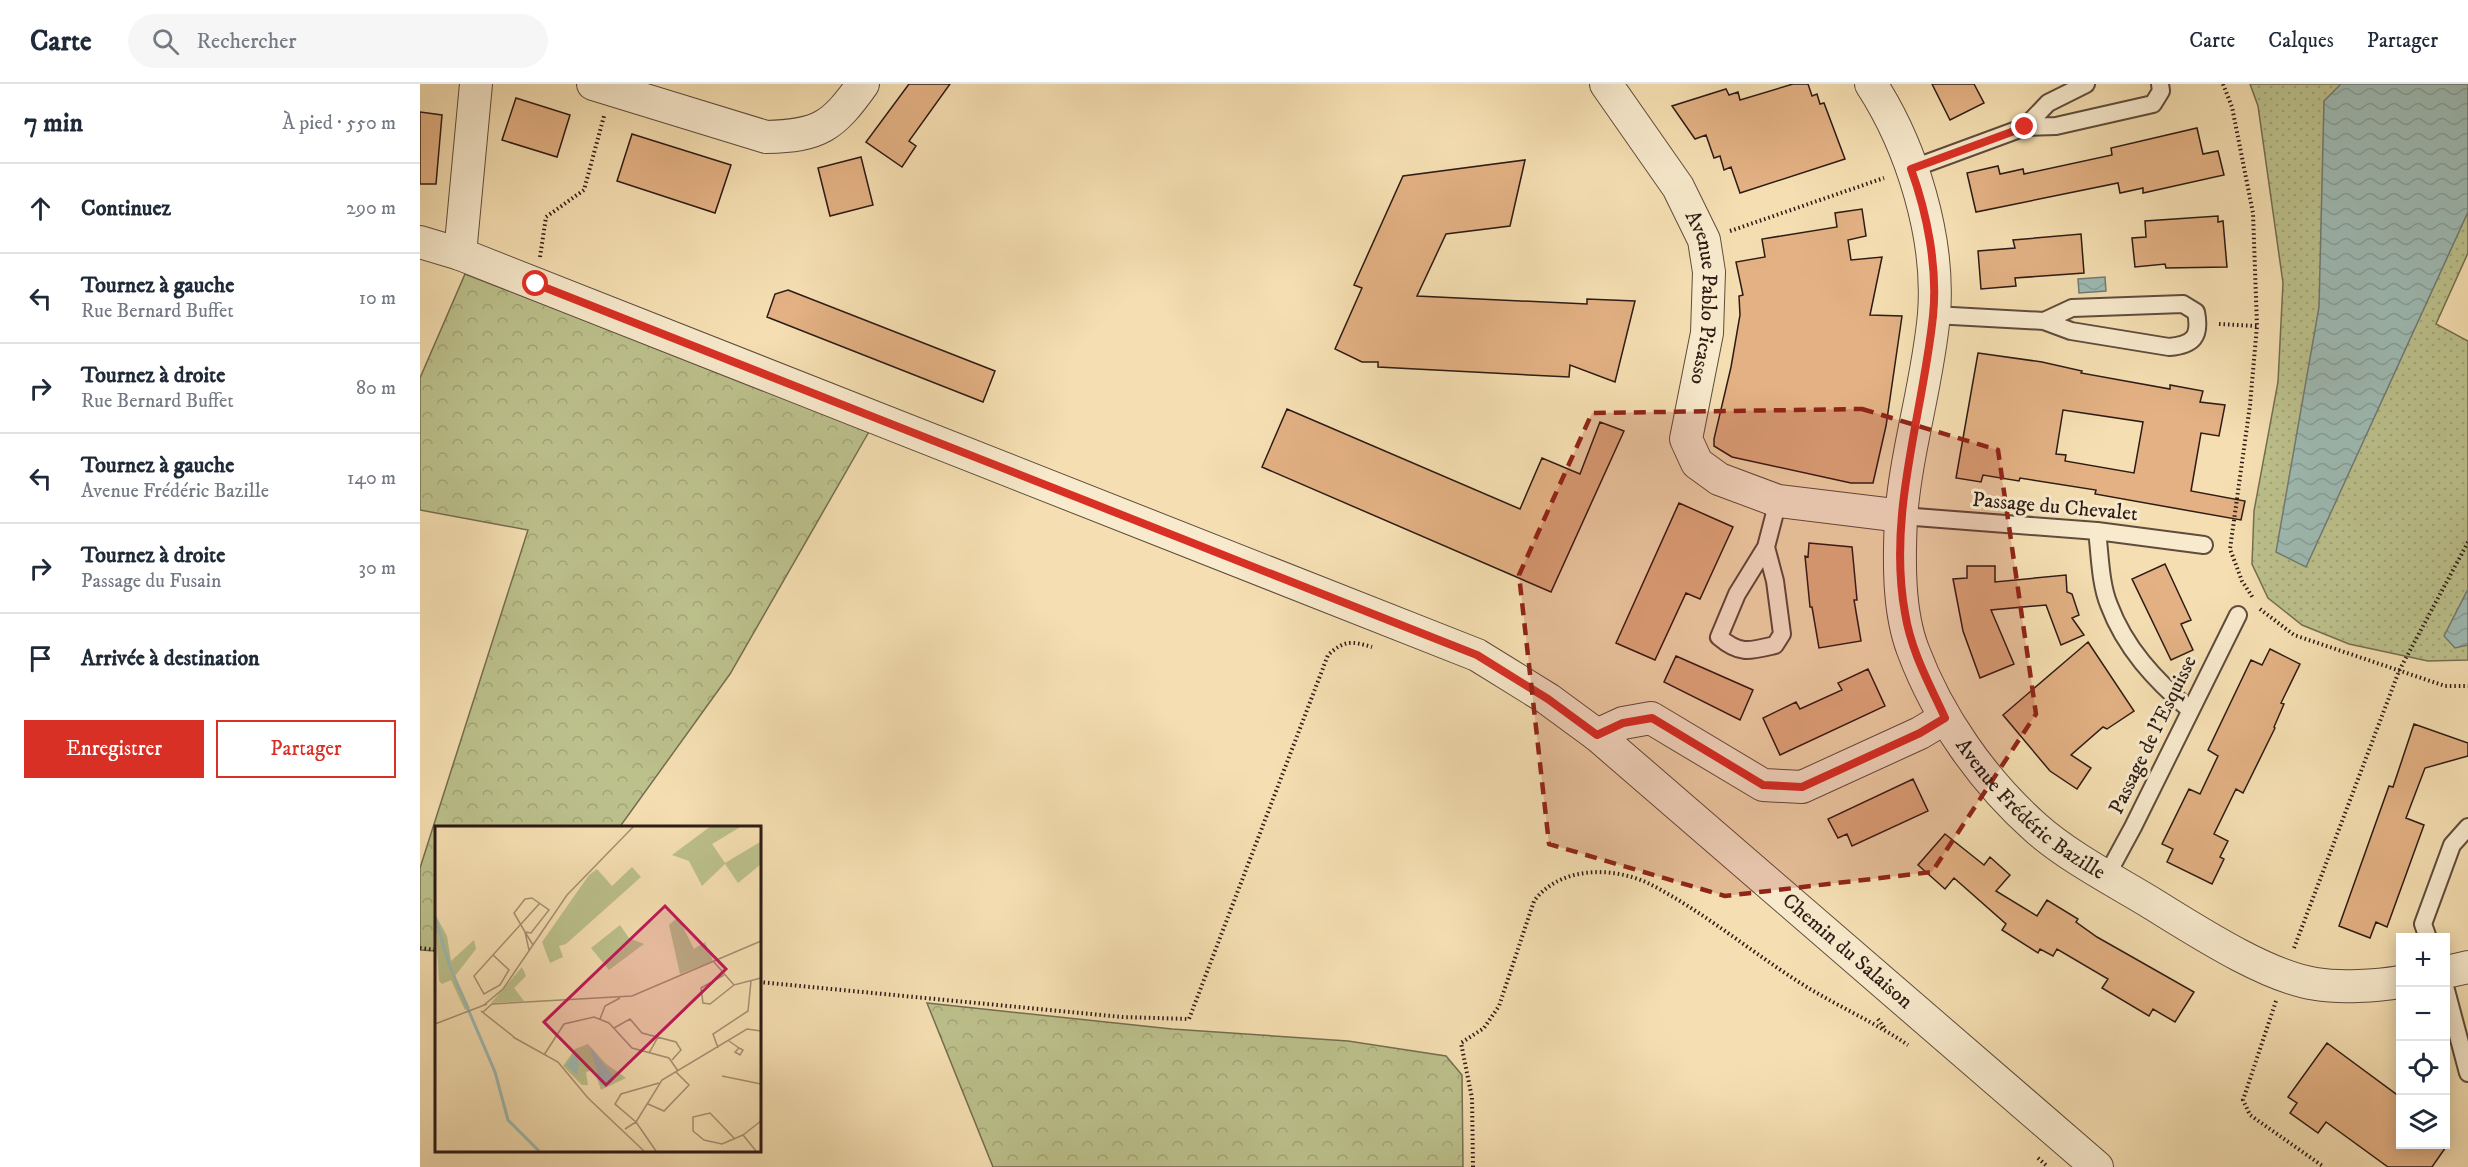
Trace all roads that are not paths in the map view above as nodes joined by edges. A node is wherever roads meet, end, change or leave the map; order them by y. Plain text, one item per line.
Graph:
1 (476, 84) edge
2 (863, 84) edge
3 (1606, 84) edge
4 (1871, 84) edge
5 (2086, 84) edge
6 (2160, 84) edge
7 (602, 87) edge
8 (2025, 127) junction
9 (1911, 169) junction
10 (420, 242) edge
11 (460, 254) junction
12 (1934, 315) junction
13 (2044, 321) junction
14 (1778, 501) junction
15 (1902, 516) junction
16 (2097, 531) junction
17 (2204, 545) dead end
18 (1766, 547) junction
19 (2238, 615) dead end
20 (2190, 710) junction
21 (1945, 718) junction
22 (1597, 735) junction
23 (2468, 827) edge
24 (2107, 875) junction
25 (2426, 933) edge
26 (2468, 967) edge
27 (2450, 971) edge
28 (2396, 982) edge
29 (2450, 1008) edge
30 (2468, 1073) edge
31 (2097, 1167) edge

1 - 11 street
2 - 7 street
3 - 14 street, Avenue Pablo Picasso
4 - 9 street, Avenue Frédéric Bazille
5 - 8 lane
6 - 8 lane
8 - 9 lane
9 - 12 street, Avenue Frédéric Bazille
10 - 11 street, Chemin du Salaison
11 - 22 street, Chemin du Salaison
12 - 13 lane
12 - 15 street, Avenue Frédéric Bazille
13 - 13 lane
14 - 15 street, Avenue Pablo Picasso
14 - 18 lane
15 - 16 lane, Passage du Chevalet
15 - 21 street, Avenue Frédéric Bazille
16 - 17 lane, Passage du Chevalet
16 - 20 lane
18 - 18 lane
19 - 20 lane, Passage de l'Esquisse
20 - 24 lane, Passage de l'Esquisse
21 - 22 street
21 - 24 street, Avenue Frédéric Bazille
22 - 31 street, Chemin du Salaison
23 - 25 lane
24 - 28 street, Avenue Frédéric Bazille
26 - 27 street
29 - 30 lane

